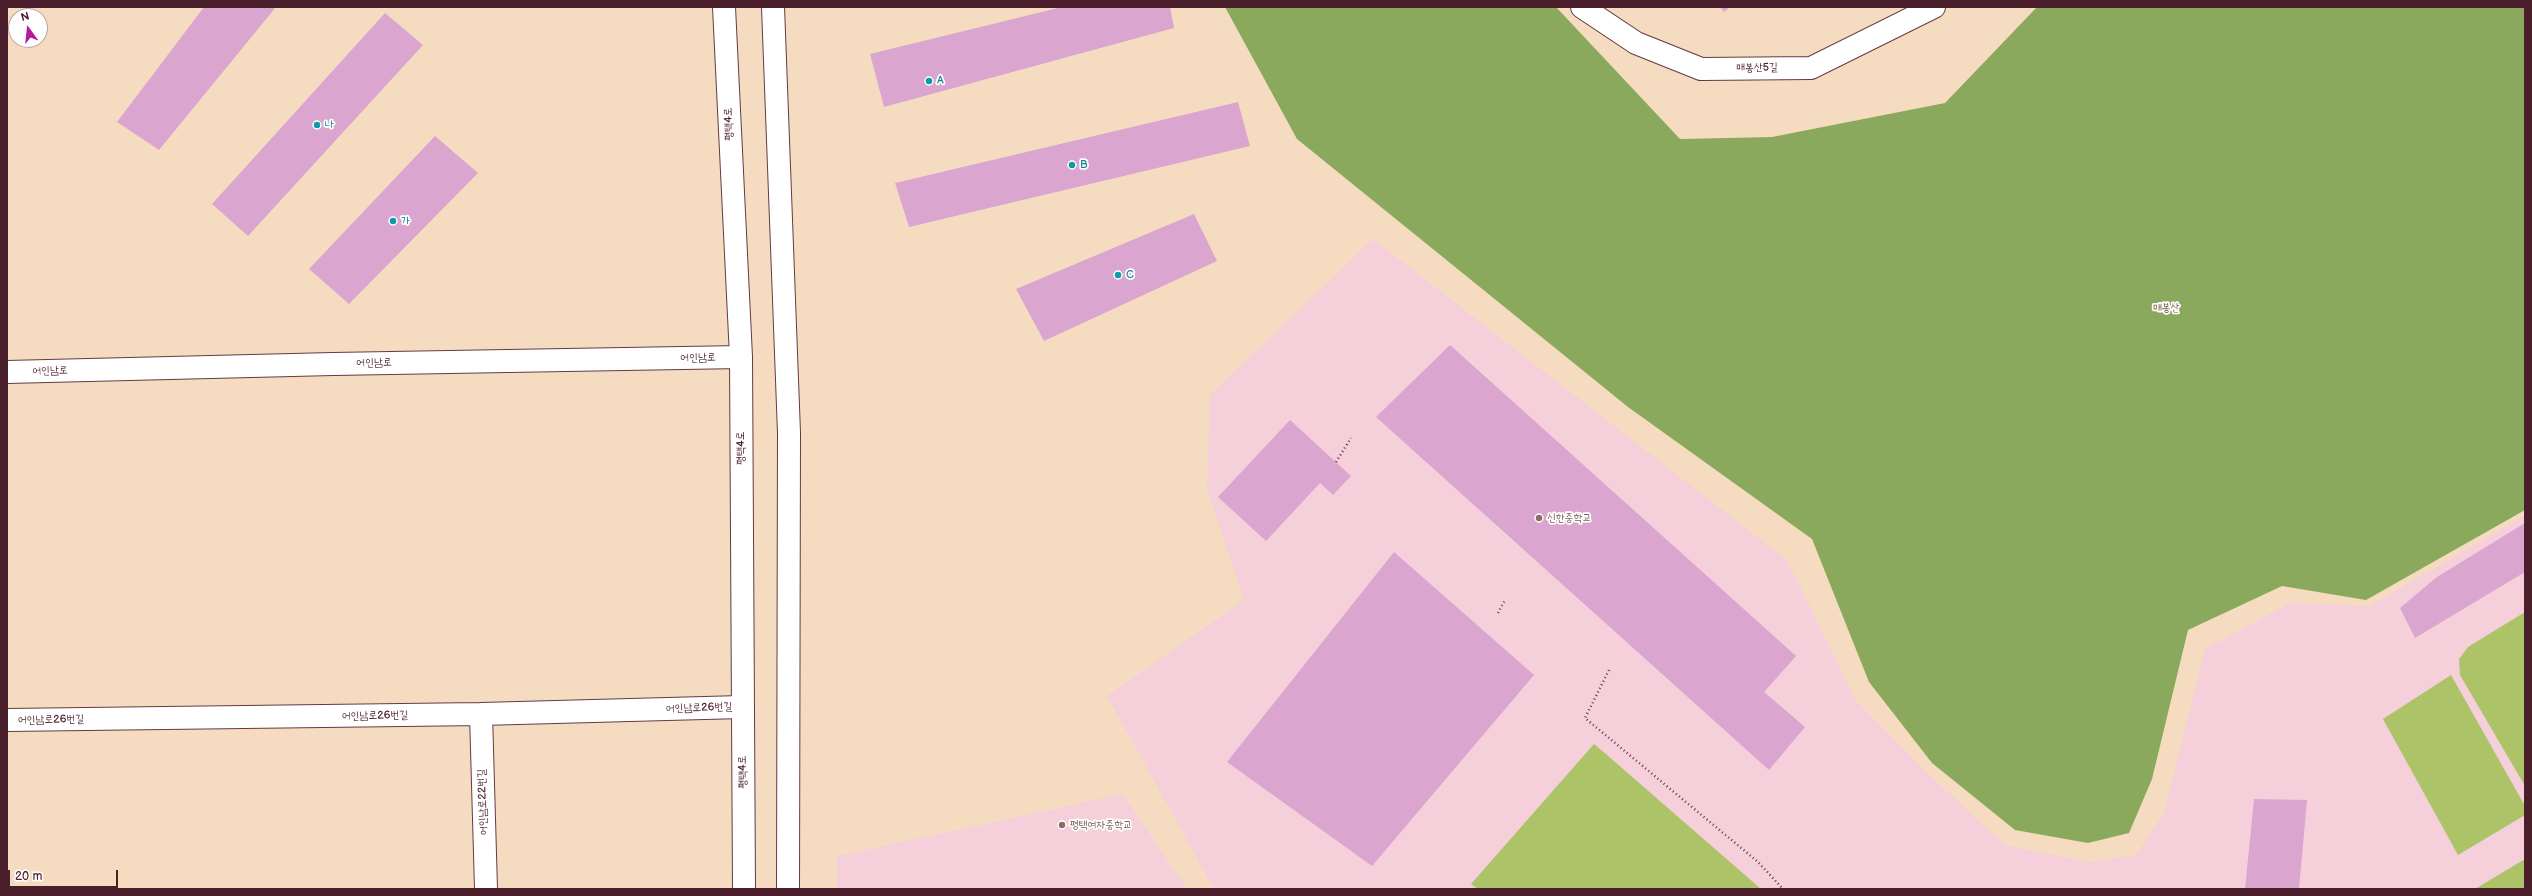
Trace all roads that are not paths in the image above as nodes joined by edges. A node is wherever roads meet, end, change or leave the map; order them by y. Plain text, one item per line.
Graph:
1 (724, 7) edge
2 (773, 7) edge
3 (1582, 7) edge
4 (1934, 7) edge
5 (741, 357) junction
6 (7, 372) edge
7 (742, 707) junction
8 (481, 714) junction
9 (7, 720) edge
10 (486, 889) edge
11 (744, 889) edge
12 (788, 889) edge

1 - 5 street, 평택4로
2 - 12 street
3 - 4 street, 매봉산5길
5 - 6 street, 어인남로
5 - 7 street, 평택4로
7 - 8 street, 어인남로26번길
7 - 11 street, 평택4로
8 - 9 street, 어인남로26번길
8 - 10 street, 어인남로22번길

